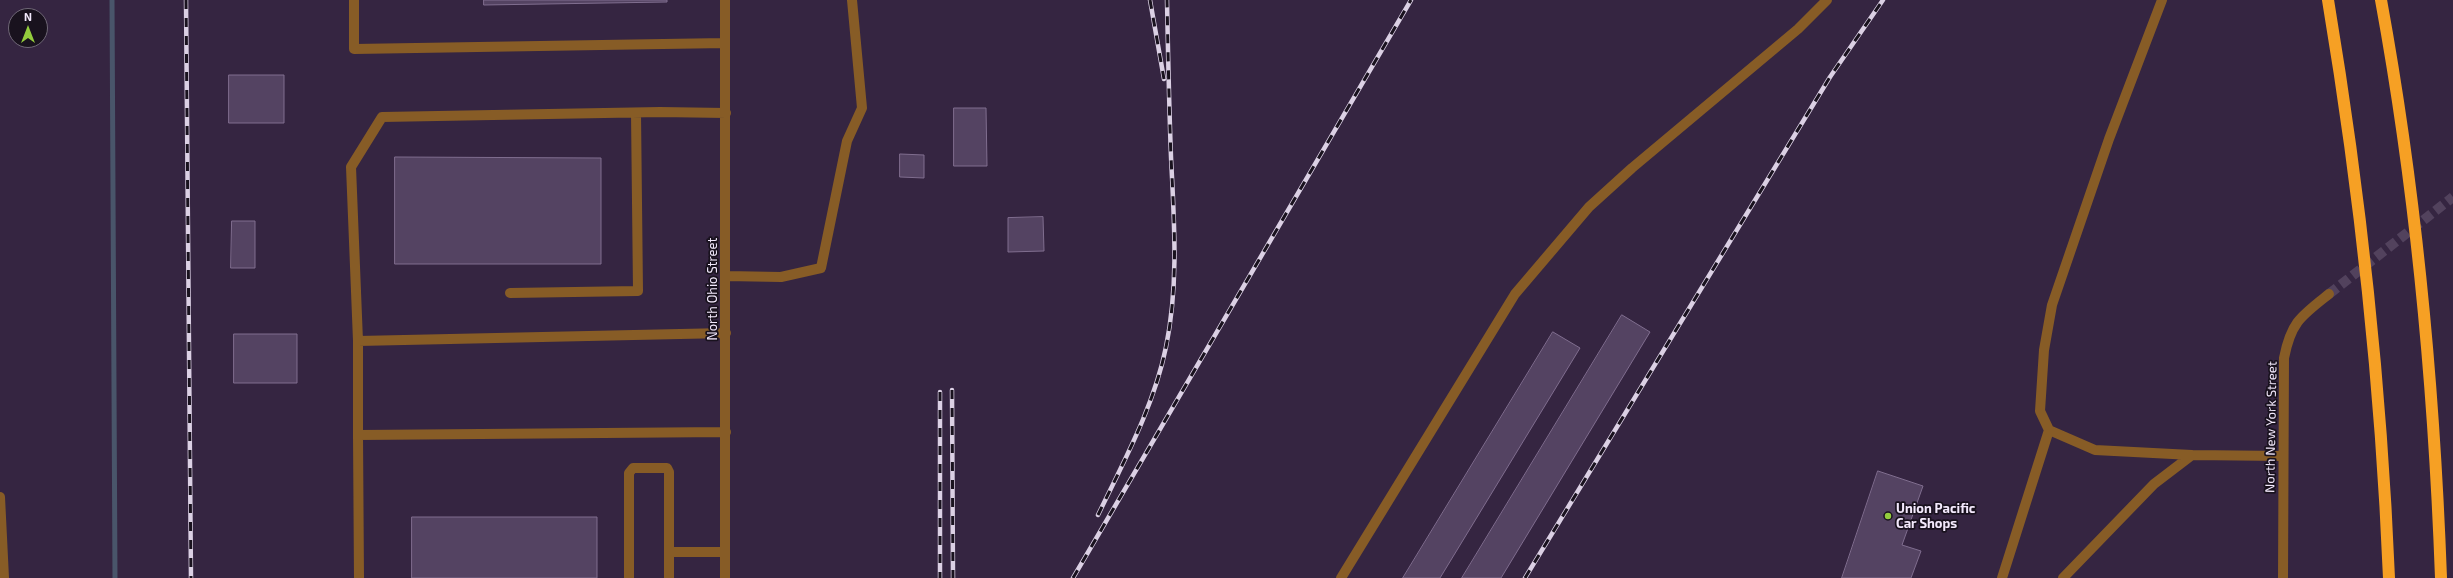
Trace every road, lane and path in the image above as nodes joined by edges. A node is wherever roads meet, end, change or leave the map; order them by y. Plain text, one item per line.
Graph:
1 (354, 0) edge
2 (725, 0) edge
3 (852, 0) edge
4 (1827, 0) edge
5 (2162, 0) edge
6 (2328, 0) edge
7 (2381, 0) edge
8 (725, 43) junction
9 (636, 113) junction
10 (726, 113) junction
11 (726, 276) junction
12 (510, 293) dead end
13 (2329, 294) tunnel mouth
14 (726, 333) junction
15 (358, 341) junction
16 (2049, 430) junction
17 (726, 432) junction
18 (358, 435) junction
19 (2192, 455) junction
20 (2284, 456) junction
21 (0, 497) edge
22 (669, 552) junction
23 (725, 552) junction
24 (4, 578) edge
25 (359, 578) edge
26 (629, 578) edge
27 (669, 578) edge
28 (725, 578) edge
29 (1341, 578) edge
30 (2002, 578) edge
31 (2063, 578) edge
32 (2283, 578) edge
33 (2389, 578) edge
34 (2442, 578) edge

1 - 8 street
2 - 8 street, North Ohio Street
3 - 11 street
4 - 29 street
5 - 16 street
6 - 33 highway
7 - 34 highway
8 - 10 street, North Ohio Street
9 - 10 street
9 - 12 street
9 - 15 street
10 - 11 street, North Ohio Street
11 - 14 street, North Ohio Street
13 - 20 street, North New York Street
14 - 15 street
14 - 17 street, North Ohio Street
15 - 18 street
16 - 19 street
16 - 30 street
17 - 18 street
17 - 23 street, North Ohio Street
18 - 25 street
19 - 20 street
19 - 31 street
20 - 32 street, North New York Street
21 - 24 street
22 - 23 street
22 - 26 street
22 - 27 street
23 - 28 street, North Ohio Street

